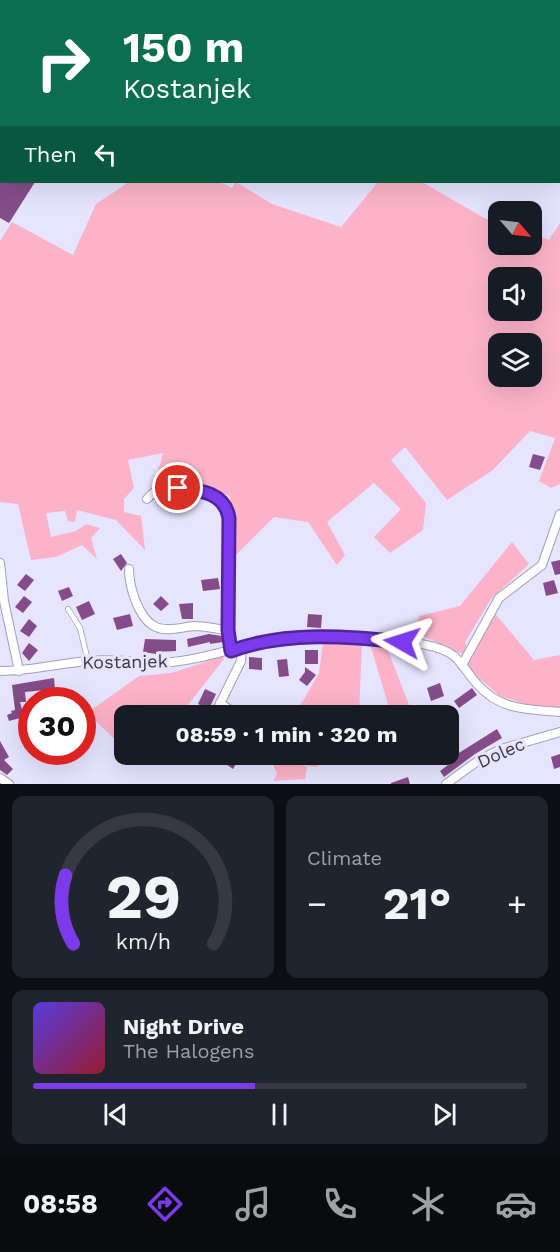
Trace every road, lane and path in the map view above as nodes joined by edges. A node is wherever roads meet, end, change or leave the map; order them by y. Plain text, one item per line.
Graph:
1 (147, 499) dead end
2 (560, 514) edge
3 (0, 563) edge
4 (129, 569) dead end
5 (68, 609) dead end
6 (228, 630) junction
7 (242, 647) junction
8 (231, 651) junction
9 (88, 661) junction
10 (462, 665) junction
11 (0, 671) edge
12 (19, 671) junction
13 (220, 703) joint
14 (223, 705) edge
15 (560, 712) edge
16 (560, 732) edge
17 (0, 778) edge
18 (9, 784) edge
19 (446, 784) edge

1 - 6 street
2 - 10 street
3 - 12 street
4 - 6 street, Kostanjek
5 - 9 lane
6 - 8 street
7 - 8 street, Kostanjek
7 - 10 street, Kostanjek
7 - 13 street
8 - 9 street, Kostanjek
9 - 12 street, Kostanjek
10 - 15 street, Kostanjek
11 - 12 street, Kostanjek
13 - 14 street
16 - 19 street, Dolec
17 - 18 street

